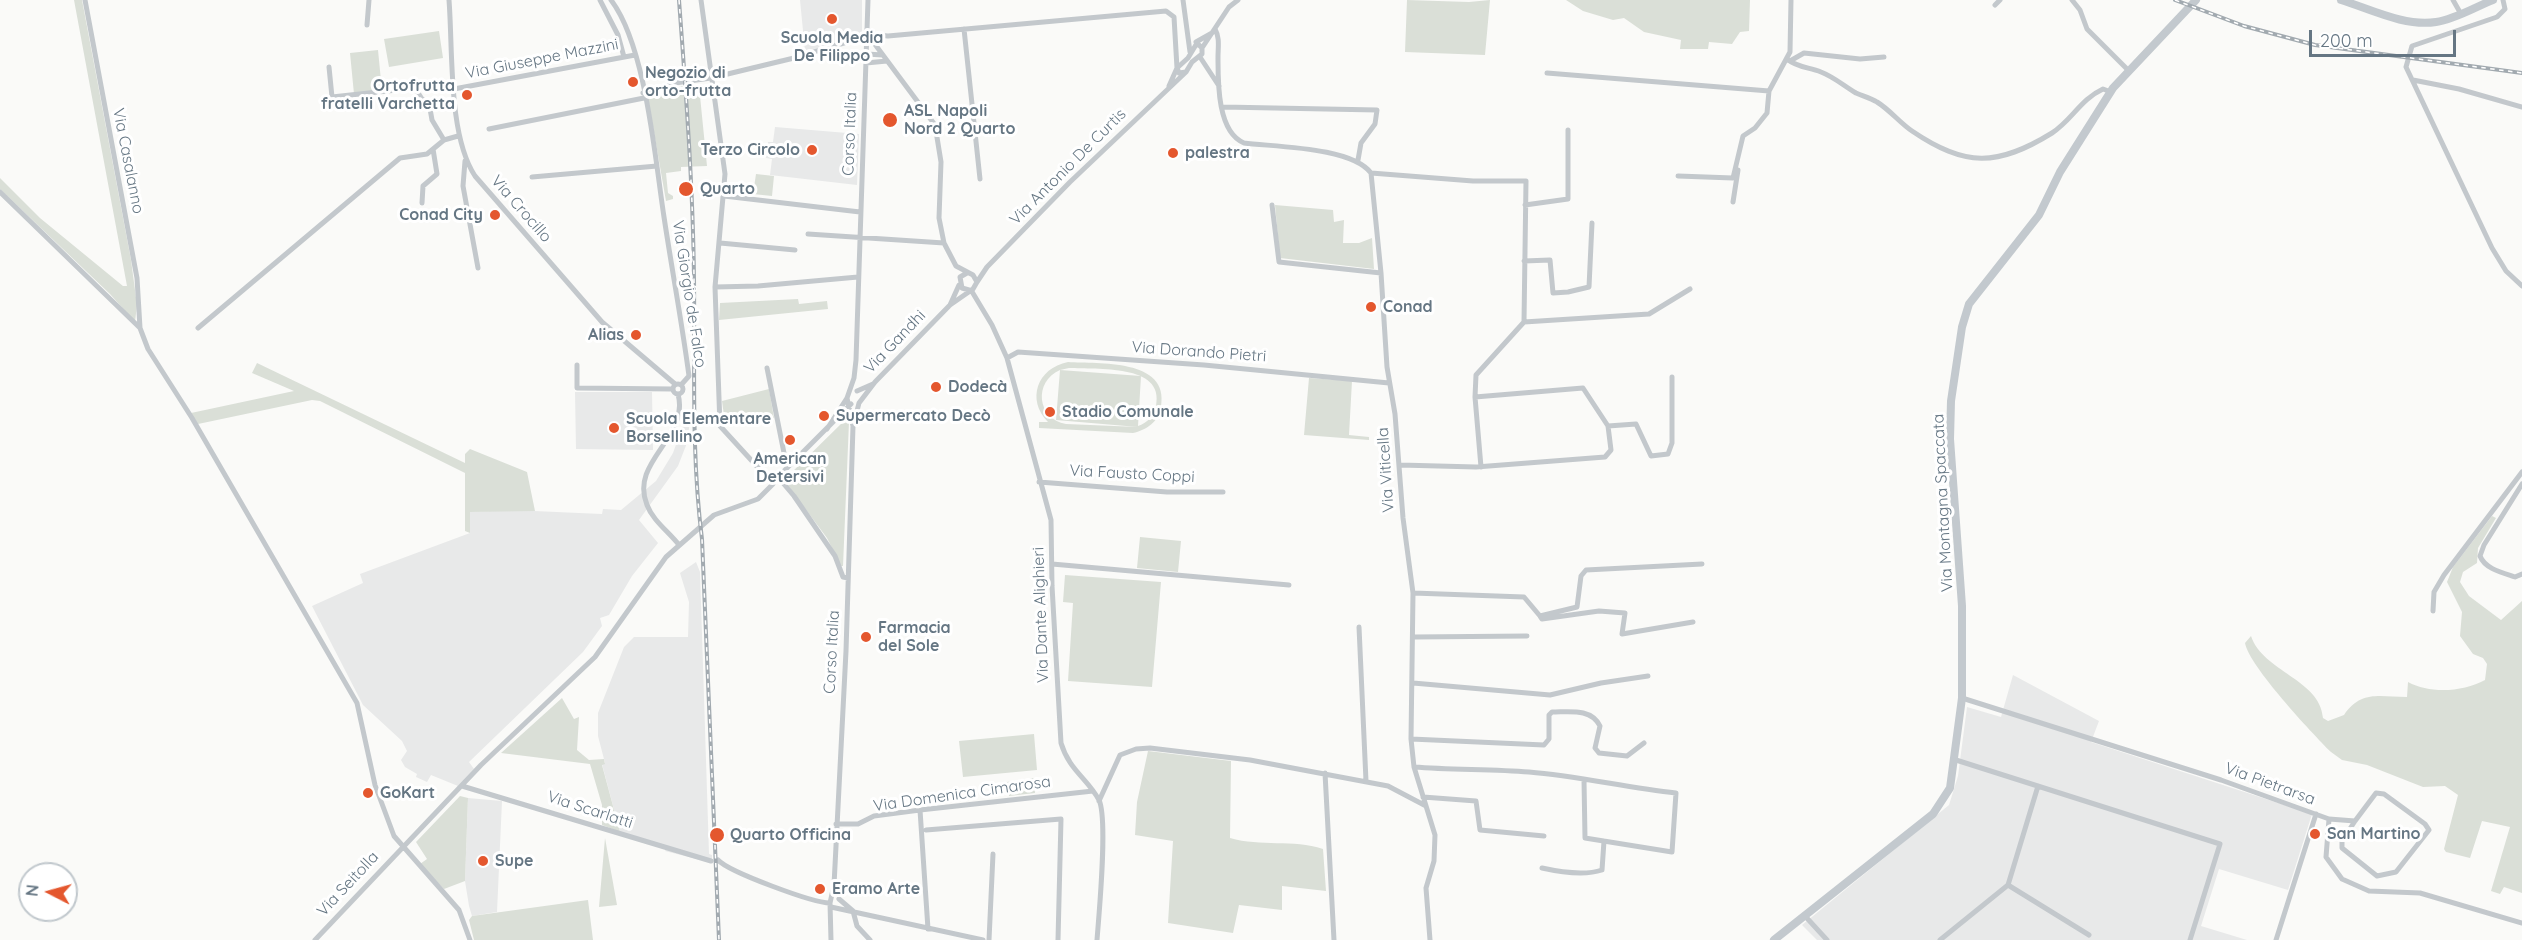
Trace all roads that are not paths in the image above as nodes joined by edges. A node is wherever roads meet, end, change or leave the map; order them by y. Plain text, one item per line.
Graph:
1 (85, 0) edge
2 (369, 0) edge
3 (449, 0) edge
4 (601, 0) edge
5 (611, 0) edge
6 (701, 0) edge
7 (868, 0) edge
8 (1183, 0) edge
9 (1238, 0) edge
10 (1791, 0) edge
11 (2000, 0) edge
12 (2072, 0) edge
13 (2196, 0) edge
14 (2341, 0) edge
15 (2453, 0) edge
16 (2493, 0) edge
17 (2503, 0) edge
18 (1229, 3) edge
19 (1995, 5) dead end
20 (2461, 14) junction
21 (367, 25) dead end
22 (964, 29) junction
23 (1214, 31) junction
24 (872, 37) junction
25 (1190, 37) junction
26 (1197, 43) junction
27 (1202, 48) junction
28 (866, 54) junction
29 (1178, 54) junction
30 (635, 55) junction
31 (883, 55) junction
32 (1189, 56) junction
33 (624, 57) junction
34 (1200, 57) junction
35 (1884, 57) dead end
36 (1789, 60) junction
37 (887, 61) junction
38 (866, 63) junction
39 (329, 67) dead end
40 (1177, 68) junction
41 (1218, 69) junction
42 (2128, 70) junction
43 (1210, 71) junction
44 (1186, 72) junction
45 (1547, 73) dead end
46 (711, 78) junction
47 (2413, 80) junction
48 (1169, 86) junction
49 (1220, 87) junction
50 (454, 89) junction
51 (1769, 91) junction
52 (2111, 92) junction
53 (644, 95) junction
54 (1223, 107) junction
55 (2522, 107) edge
56 (489, 129) dead end
57 (1568, 130) dead end
58 (1749, 131) junction
59 (458, 136) junction
60 (444, 140) junction
61 (433, 149) junction
62 (1358, 160) junction
63 (465, 161) junction
64 (657, 166) junction
65 (1371, 172) junction
66 (1678, 176) dead end
67 (532, 177) dead end
68 (980, 179) dead end
69 (0, 192) edge
70 (724, 196) junction
71 (1733, 202) dead end
72 (422, 203) dead end
73 (1272, 205) dead end
74 (1525, 206) junction
75 (860, 212) junction
76 (1592, 223) dead end
77 (808, 234) dead end
78 (860, 240) junction
79 (720, 243) junction
80 (944, 243) junction
81 (795, 250) dead end
82 (1524, 261) junction
83 (956, 266) junction
84 (987, 267) junction
85 (478, 268) dead end
86 (969, 273) junction
87 (1382, 273) junction
88 (858, 277) junction
89 (959, 282) junction
90 (976, 282) junction
91 (715, 286) junction
92 (2522, 286) edge
93 (1690, 289) dead end
94 (970, 290) junction
95 (950, 305) junction
96 (1524, 322) junction
97 (140, 328) junction
98 (198, 328) dead end
99 (1006, 358) junction
100 (577, 365) dead end
101 (767, 368) dead end
102 (1672, 377) dead end
103 (1389, 383) junction
104 (873, 384) junction
105 (676, 386) junction
106 (857, 391) junction
107 (848, 395) junction
108 (1475, 397) junction
109 (860, 401) junction
110 (851, 404) junction
111 (838, 418) junction
112 (853, 423) junction
113 (1608, 426) junction
114 (827, 429) junction
115 (790, 465) junction
116 (1400, 465) junction
117 (1481, 467) junction
118 (2522, 472) edge
119 (775, 477) junction
120 (1039, 482) junction
121 (2522, 484) edge
122 (1222, 492) dead end
123 (679, 545) junction
124 (1052, 564) junction
125 (1702, 564) dead end
126 (2522, 574) edge
127 (848, 578) junction
128 (1289, 585) dead end
129 (1413, 593) junction
130 (2433, 611) dead end
131 (1540, 616) junction
132 (1693, 622) dead end
133 (1359, 627) dead end
134 (1527, 636) dead end
135 (1414, 637) junction
136 (1648, 676) dead end
137 (1413, 682) junction
138 (1962, 698) junction
139 (1411, 739) junction
140 (1644, 743) dead end
141 (1956, 760) junction
142 (1414, 767) junction
143 (1325, 773) junction
144 (1584, 780) junction
145 (1366, 781) junction
146 (462, 786) junction
147 (2038, 786) junction
148 (1093, 791) junction
149 (1423, 797) junction
150 (1099, 801) junction
151 (1426, 806) junction
152 (921, 810) junction
153 (2316, 814) junction
154 (2329, 819) junction
155 (2355, 821) junction
156 (836, 824) junction
157 (926, 830) dead end
158 (1544, 836) dead end
159 (1604, 841) junction
160 (401, 847) junction
161 (993, 854) dead end
162 (1542, 868) dead end
163 (2008, 885) junction
164 (834, 886) junction
165 (839, 900) junction
166 (833, 906) junction
167 (853, 911) junction
168 (1805, 916) junction
169 (2522, 923) edge
170 (928, 929) junction
171 (2089, 935) dead end
172 (315, 940) edge
173 (470, 940) edge
174 (831, 940) edge
175 (870, 940) edge
176 (983, 940) edge
177 (989, 940) edge
178 (1059, 940) edge
179 (1097, 940) edge
180 (1334, 940) edge
181 (1430, 940) edge
182 (1774, 940) edge
183 (1827, 940) edge
184 (1940, 940) edge
185 (2190, 940) edge
186 (2276, 940) edge

1 - 97 street, Via Casalanno
2 - 21 street
3 - 50 street, Via Crocillo
4 - 33 street
5 - 30 street, Via Giorgio de Falco
6 - 46 street
7 - 24 street, Corso Italia
8 - 25 street
9 - 18 street
10 - 36 street
11 - 19 street
12 - 42 street
13 - 42 main road, Via Montagna Spaccata
14 - 20 main road
15 - 20 street
16 - 20 main road
17 - 47 street
18 - 23 street
22 - 24 street
22 - 29 street
22 - 68 street
23 - 26 street, Via Antonio De Curtis
23 - 27 street
23 - 41 street
24 - 28 street, Corso Italia
24 - 31 street
24 - 46 street
25 - 26 street
25 - 32 street
26 - 27 street
26 - 32 street, Via Antonio De Curtis
27 - 34 street
28 - 31 street
28 - 38 street, Corso Italia
29 - 32 street
29 - 40 street
30 - 33 street, Via Giuseppe Mazzini
30 - 53 street, Via Giorgio de Falco
31 - 37 street
32 - 40 street, Via Antonio De Curtis
33 - 50 street, Via Giuseppe Mazzini
34 - 43 street
34 - 44 street, Via Antonio De Curtis
35 - 36 street
36 - 51 street
36 - 52 street
37 - 38 street
37 - 80 street
38 - 75 street, Corso Italia
39 - 60 street
40 - 44 street
40 - 48 street, Via Antonio De Curtis
41 - 43 street
41 - 49 street
42 - 52 main road, Via Montagna Spaccata
43 - 49 street
44 - 48 street, Via Antonio De Curtis
45 - 51 street
46 - 53 street
46 - 70 street
47 - 55 street
47 - 92 street
48 - 84 street, Via Antonio De Curtis
49 - 54 street
50 - 59 street, Via Crocillo
51 - 58 street
52 - 138 main road, Via Montagna Spaccata
53 - 56 street
53 - 64 street, Via Giorgio de Falco
54 - 62 street
54 - 62 street
57 - 74 street
58 - 66 street
58 - 71 street
59 - 60 street
59 - 63 street, Via Crocillo
60 - 61 street
61 - 72 street
61 - 98 street
62 - 65 street
63 - 85 street
63 - 105 street, Via Crocillo
64 - 67 street
64 - 105 street, Via Giorgio de Falco
65 - 74 street
65 - 87 street, Via Viticella
69 - 97 street
70 - 75 street
70 - 79 street
73 - 87 street
74 - 82 street
75 - 78 street, Corso Italia
76 - 82 street
77 - 78 street
78 - 80 street
78 - 88 street, Corso Italia
79 - 81 street
79 - 91 street
80 - 83 street
82 - 96 street
83 - 86 street
83 - 89 street
84 - 86 street, Via Antonio De Curtis
84 - 90 street, Via Antonio De Curtis
86 - 89 street
86 - 90 street
87 - 103 street, Via Viticella
88 - 91 street
88 - 107 street, Corso Italia
89 - 94 street
89 - 95 street, Via Gandhi
90 - 94 street
91 - 119 street
93 - 96 street
94 - 95 street, Via Gandhi
94 - 99 street, Via Dante Alighieri
95 - 104 street, Via Gandhi
96 - 108 street
97 - 160 street
99 - 103 street, Via Dorando Pietri
99 - 120 street, Via Dante Alighieri
100 - 105 street
101 - 115 street
102 - 113 street
103 - 116 street, Via Viticella
104 - 106 street
104 - 109 street, Via Gandhi
105 - 123 street, Via Crocillo
106 - 107 street
106 - 109 street
107 - 110 street
107 - 114 street
108 - 113 street
108 - 117 street
109 - 110 street
109 - 112 street
110 - 111 street
110 - 112 street
111 - 112 street
111 - 114 street
112 - 127 street, Corso Italia
113 - 117 street
114 - 115 street
115 - 119 street
116 - 117 street
116 - 129 street, Via Viticella
118 - 130 street
119 - 123 street, Via Seitolla
119 - 127 street
120 - 122 street, Via Fausto Coppi
120 - 124 street, Via Dante Alighieri
121 - 126 street
123 - 146 street, Via Seitolla
124 - 128 street
124 - 148 street, Via Dante Alighieri
125 - 131 street
127 - 156 street, Corso Italia
129 - 131 street
129 - 135 street, Via Viticella
131 - 132 street
133 - 145 street
134 - 135 street
135 - 137 street, Via Viticella
136 - 137 street
137 - 139 street, Via Viticella
138 - 141 main road, Via Montagna Spaccata
138 - 153 street, Via Pietrarsa
139 - 140 street
139 - 142 street, Via Viticella
141 - 147 street
141 - 168 main road, Via Montagna Spaccata
142 - 144 street
142 - 149 street, Via Viticella
143 - 145 street
143 - 150 street
143 - 180 street
144 - 159 street
144 - 159 street
145 - 151 street
146 - 160 street, Via Seitolla
146 - 166 street, Via Scarlatti
147 - 163 street
147 - 185 street
148 - 150 street, Via Dante Alighieri
148 - 152 street, Via Domenica Cimarosa
149 - 151 street, Via Viticella
149 - 158 street
150 - 179 street, Via Dante Alighieri
151 - 181 street, Via Viticella
152 - 156 street, Via Domenica Cimarosa
152 - 170 street
153 - 154 street, Via Pietrarsa
153 - 186 street
154 - 155 street
154 - 169 street, Via Pietrarsa
155 - 155 street
156 - 164 street, Corso Italia
157 - 178 street
159 - 162 street
160 - 172 street, Via Seitolla
160 - 173 street
161 - 177 street
163 - 171 street
163 - 184 street
164 - 165 street, Corso Italia
164 - 166 street, Corso Italia
165 - 166 street
165 - 166 street
165 - 167 street
166 - 167 street, Via Scarlatti
166 - 174 street, Corso Italia
167 - 170 street, Via Scarlatti
167 - 175 street
168 - 182 main road, Via Montagna Spaccata
168 - 183 street
170 - 176 street, Via Scarlatti

